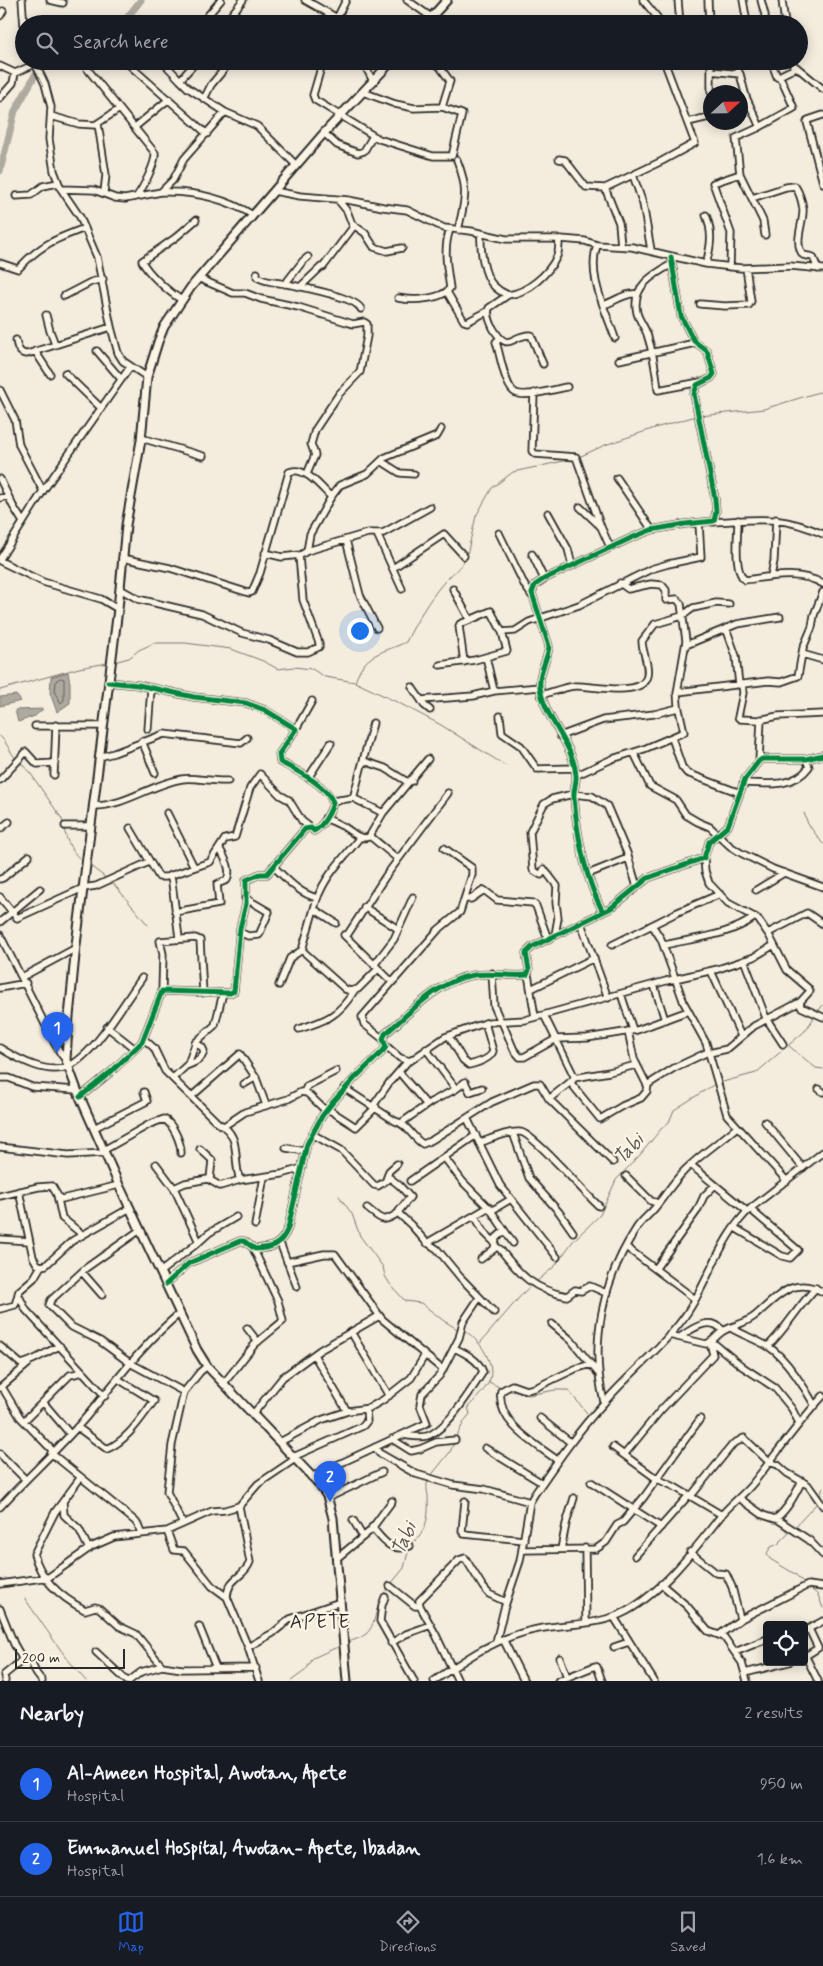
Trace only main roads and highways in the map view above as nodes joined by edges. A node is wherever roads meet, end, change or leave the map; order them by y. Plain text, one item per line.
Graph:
1 (447, 0) edge
2 (434, 15) edge
3 (384, 70) edge
4 (347, 1681) edge

1 - 2 main road
3 - 4 main road

